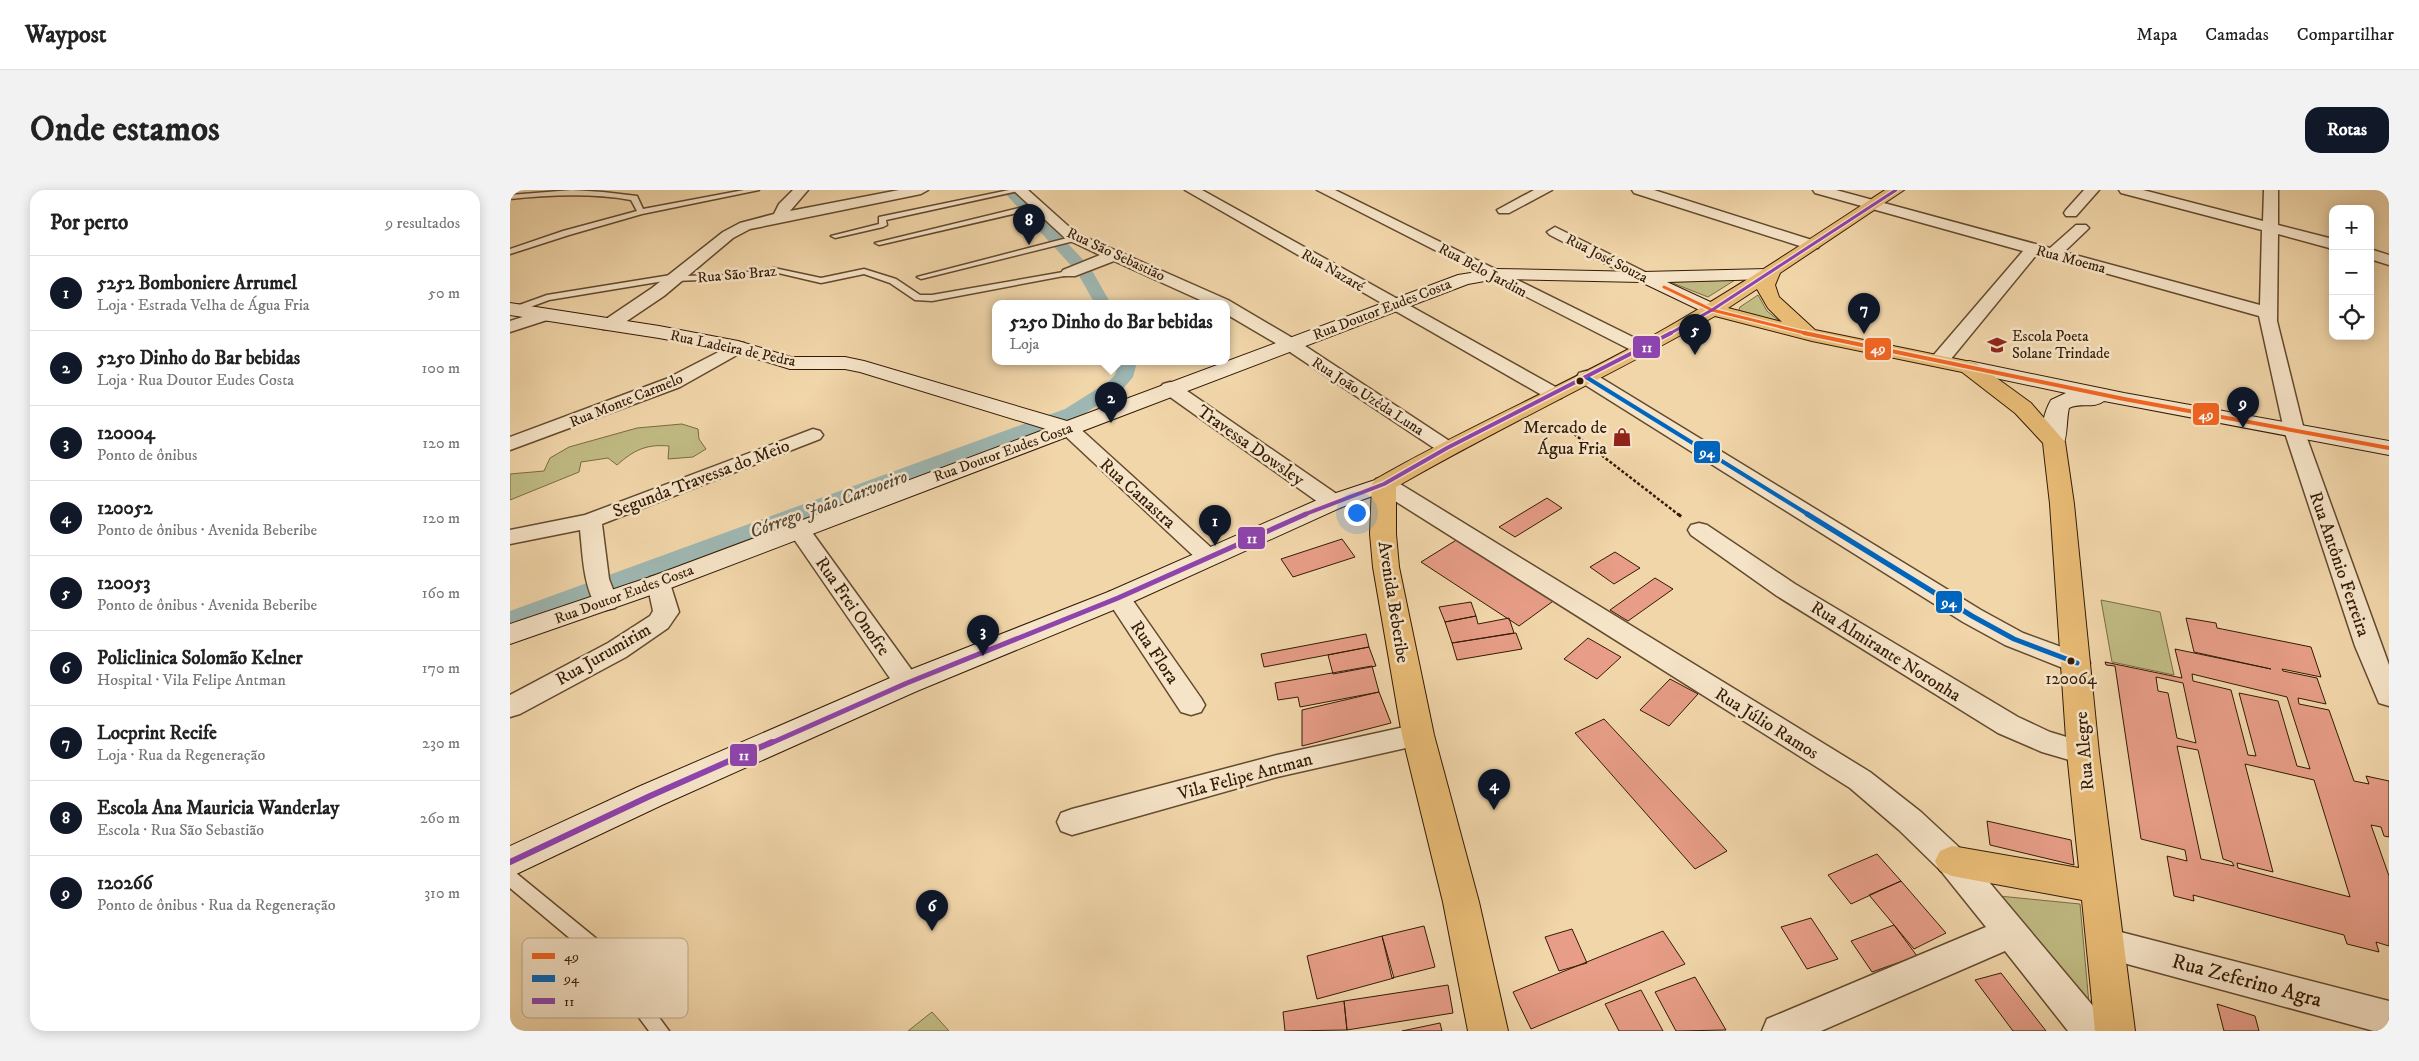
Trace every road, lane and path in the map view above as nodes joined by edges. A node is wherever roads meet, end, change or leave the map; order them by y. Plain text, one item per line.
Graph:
1 (726, 190) edge
2 (755, 190) edge
3 (801, 190) edge
4 (921, 190) edge
5 (1020, 190) edge
6 (1192, 190) edge
7 (1324, 190) edge
8 (1545, 190) edge
9 (1639, 190) edge
10 (1820, 190) edge
11 (1896, 190) edge
12 (2092, 190) edge
13 (2126, 190) edge
14 (2271, 190) edge
15 (734, 196) junction
16 (510, 197) edge
17 (1874, 205) junction
18 (1036, 206) junction
19 (1504, 210) dead end
20 (641, 212) junction
21 (2071, 213) dead end
22 (781, 216) junction
23 (2271, 226) junction
24 (2081, 228) dead end
25 (1555, 232) dead end
26 (835, 236) dead end
27 (1075, 238) junction
28 (879, 243) dead end
29 (2329, 243) edge
30 (1812, 245) junction
31 (2033, 248) junction
32 (510, 252) edge
33 (2054, 254) junction
34 (1115, 255) junction
35 (2374, 255) edge
36 (2389, 260) edge
37 (1770, 272) junction
38 (1069, 273) joint
39 (1496, 274) junction
40 (1549, 274) junction
41 (676, 277) junction
42 (921, 277) dead end
43 (1643, 277) junction
44 (1528, 293) junction
45 (1213, 300) edge
46 (1393, 305) junction
47 (1230, 309) edge
48 (1712, 310) junction
49 (2268, 313) junction
50 (511, 316) edge
51 (609, 325) junction
52 (1812, 335) junction
53 (1290, 344) junction
54 (738, 347) junction
55 (1642, 349) junction
56 (1939, 361) junction
57 (1969, 367) junction
58 (1586, 377) junction
59 (1170, 388) junction
60 (1554, 394) junction
61 (2124, 399) junction
62 (1062, 427) junction
63 (2294, 430) junction
64 (1574, 434) dead end
65 (813, 435) dead end
66 (2054, 442) junction
67 (510, 444) edge
68 (1447, 448) junction
69 (2389, 448) edge
70 (1384, 484) junction
71 (1333, 502) junction
72 (590, 521) junction
73 (798, 529) junction
74 (1699, 530) joint
75 (510, 537) edge
76 (1208, 557) junction
77 (659, 583) junction
78 (602, 592) junction
79 (1118, 598) junction
80 (510, 634) edge
81 (2077, 663) junction
82 (907, 683) junction
83 (2389, 696) edge
84 (1191, 706) dead end
85 (510, 707) edge
86 (1418, 736) junction
87 (2083, 753) junction
88 (1072, 822) dead end
89 (1952, 861) junction
90 (510, 862) edge
91 (510, 878) edge
92 (2098, 886) junction
93 (2012, 932) junction
94 (582, 938) edge
95 (2105, 943) junction
96 (650, 1018) edge
97 (2389, 1018) edge
98 (660, 1031) edge
99 (1488, 1031) edge
100 (1780, 1031) edge
101 (2091, 1031) edge
102 (2115, 1031) edge

1 - 15 lane
2 - 15 lane
3 - 22 street
4 - 22 street
5 - 18 street, Rua São Sebastião
5 - 26 lane
6 - 46 street, Rua Nazaré
7 - 39 street, Rua Belo Jardim
8 - 19 street
9 - 30 street
10 - 17 street, Rua Moema
11 - 17 main road
12 - 21 street
13 - 23 street
14 - 23 street, Rua Antônio Ferreira
15 - 20 lane
16 - 20 lane
17 - 30 main road
17 - 31 street, Rua Moema
18 - 27 street, Rua São Sebastião
18 - 28 lane
20 - 32 lane
22 - 41 street
23 - 29 street
23 - 49 street, Rua Antônio Ferreira
24 - 33 street
25 - 43 street, Rua José Souza
27 - 34 street, Rua São Sebastião
27 - 42 lane
30 - 37 main road
31 - 33 street, Rua Moema
31 - 56 street
33 - 49 street, Rua Moema
34 - 38 street, Rua São Braz
34 - 45 street, Rua São Sebastião
35 - 36 street
37 - 43 street, Rua Doutor Eudes Costa
37 - 48 main road
37 - 52 main road
38 - 41 lane, Rua São Braz
39 - 40 street, Rua Doutor Eudes Costa
39 - 44 street, Rua Belo Jardim
39 - 46 street, Rua Doutor Eudes Costa
40 - 43 street, Rua Doutor Eudes Costa
40 - 44 street
41 - 50 lane, Rua São Braz
41 - 51 street
43 - 48 street, Rua José Souza
44 - 55 street, Rua Belo Jardim
46 - 53 street, Rua Doutor Eudes Costa
46 - 60 street, Rua Nazaré
47 - 53 street
48 - 52 main road
48 - 55 main road
49 - 63 street, Rua Antônio Ferreira
50 - 51 street, Rua Ladeira de Pedra
51 - 54 street, Rua Ladeira de Pedra
52 - 56 main road
53 - 59 street, Rua Doutor Eudes Costa
53 - 68 street, Rua João Uzêda Luna
54 - 62 street, Rua Ladeira de Pedra
54 - 67 street, Rua Monte Carmelo
55 - 58 main road
56 - 57 main road
57 - 61 street
57 - 66 main road
58 - 60 main road
58 - 81 street
59 - 62 street, Rua Doutor Eudes Costa
59 - 71 street, Travessa Dowsley
60 - 68 main road
61 - 63 street
61 - 66 street, Rua Alegre
62 - 73 street, Rua Doutor Eudes Costa
62 - 76 street, Rua Canastra
63 - 69 street
63 - 83 street, Rua Antônio Ferreira
64 - 74 path
65 - 72 street, Segunda Travessa do Meio
66 - 81 main road, Rua Alegre
68 - 70 main road
70 - 71 street
70 - 86 main road, Avenida Beberibe
70 - 89 street, Rua Júlio Ramos
71 - 76 street
72 - 75 street, Segunda Travessa do Meio
72 - 78 street
73 - 77 street, Rua Doutor Eudes Costa
73 - 82 street, Rua Frei Onofre
74 - 87 street, Rua Almirante Noronha
76 - 79 street
77 - 78 street, Rua Doutor Eudes Costa
77 - 85 street, Rua Jurumirim
78 - 80 street, Rua Doutor Eudes Costa
79 - 82 street
79 - 84 street, Rua Flora
81 - 87 main road, Rua Alegre
82 - 90 street
86 - 88 street, Vila Felipe Antman
86 - 99 main road, Avenida Beberibe
87 - 92 main road, Rua Alegre
89 - 92 main road
89 - 93 street, Rua Júlio Ramos
91 - 94 lane
92 - 95 main road, Rua Alegre
93 - 100 street
93 - 101 street, Rua Júlio Ramos
95 - 97 street, Rua Zeferino Agra
95 - 102 main road, Rua Alegre
96 - 98 lane

